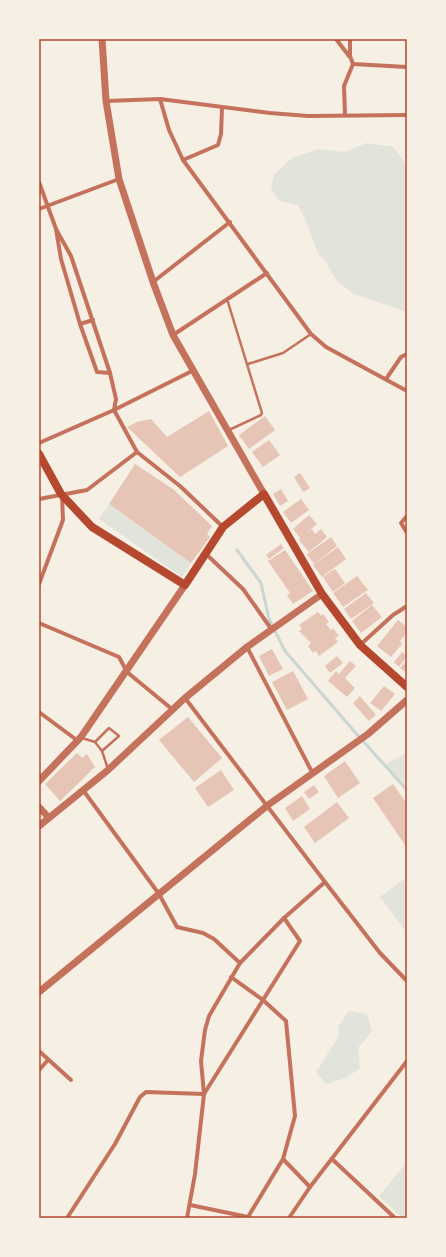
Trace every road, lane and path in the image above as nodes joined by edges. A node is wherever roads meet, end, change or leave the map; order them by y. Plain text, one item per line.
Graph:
1 (102, 39) edge
2 (336, 39) edge
3 (350, 39) edge
4 (350, 56) junction
5 (353, 64) junction
6 (407, 67) edge
7 (160, 99) junction
8 (106, 102) junction
9 (222, 108) junction
10 (345, 115) junction
11 (407, 115) edge
12 (184, 160) junction
13 (119, 179) junction
14 (39, 182) edge
15 (49, 205) junction
16 (39, 209) edge
17 (230, 222) junction
18 (56, 228) junction
19 (267, 273) junction
20 (153, 282) junction
21 (227, 298) junction
22 (92, 320) junction
23 (80, 324) junction
24 (311, 334) junction
25 (173, 335) junction
26 (407, 354) edge
27 (248, 364) junction
28 (194, 370) junction
29 (110, 373) junction
30 (386, 379) junction
31 (407, 391) edge
32 (114, 410) junction
33 (227, 431) junction
34 (39, 443) edge
35 (137, 452) junction
36 (39, 454) edge
37 (62, 494) junction
38 (264, 494) junction
39 (39, 499) edge
40 (407, 516) edge
41 (223, 527) junction
42 (407, 533) edge
43 (206, 554) junction
44 (39, 584) edge
45 (185, 585) junction
46 (322, 594) junction
47 (407, 606) edge
48 (39, 623) edge
49 (274, 628) junction
50 (360, 645) junction
51 (247, 647) junction
52 (127, 672) junction
53 (407, 687) edge
54 (185, 698) junction
55 (407, 700) edge
56 (174, 710) junction
57 (39, 712) edge
58 (80, 739) junction
59 (95, 742) junction
60 (102, 751) junction
61 (108, 770) junction
62 (312, 772) junction
63 (39, 780) edge
64 (83, 790) junction
65 (268, 805) junction
66 (39, 807) edge
67 (49, 818) junction
68 (39, 826) edge
69 (325, 882) junction
70 (159, 894) junction
71 (284, 918) junction
72 (240, 963) junction
73 (231, 977) junction
74 (407, 981) edge
75 (39, 992) edge
76 (263, 1000) junction
77 (39, 1051) edge
78 (48, 1060) junction
79 (407, 1061) edge
80 (39, 1070) edge
81 (71, 1080) dead end
82 (204, 1094) junction
83 (283, 1159) junction
84 (332, 1159) junction
85 (310, 1187) junction
86 (190, 1205) junction
87 (67, 1218) edge
88 (187, 1218) edge
89 (289, 1218) edge
90 (395, 1218) edge

1 - 8 street
2 - 4 street
3 - 4 street
4 - 5 street
5 - 6 street
5 - 10 street
7 - 8 street
7 - 9 street
7 - 12 street
8 - 13 street
9 - 10 street
9 - 12 street
10 - 11 street
12 - 17 street
13 - 15 street
13 - 20 street
14 - 15 street
15 - 16 street
15 - 18 street
17 - 19 street
17 - 20 street
18 - 22 street
18 - 23 street
19 - 21 street
19 - 24 street
20 - 25 street
21 - 25 street
21 - 27 lane
22 - 23 street
22 - 29 street
23 - 29 street
24 - 27 lane
24 - 30 street
25 - 28 street
26 - 30 street
27 - 33 lane
28 - 32 street
28 - 33 street
29 - 32 street
30 - 31 street
32 - 34 street
32 - 35 street
33 - 38 street
35 - 37 street
35 - 41 street
36 - 37 main road
37 - 39 street
37 - 44 street
37 - 45 main road
38 - 41 main road
38 - 46 main road
40 - 42 street
41 - 43 main road
43 - 45 main road
43 - 49 street
45 - 52 street
46 - 49 street
46 - 50 main road
47 - 50 street
48 - 52 street
49 - 51 street
50 - 53 main road
51 - 54 street
51 - 62 street
52 - 56 street
52 - 58 street
54 - 56 street
54 - 65 street
55 - 62 street
56 - 61 street
57 - 58 street
58 - 59 lane
58 - 63 street
59 - 60 lane
59 - 60 lane
60 - 61 lane
61 - 64 street
62 - 65 street
64 - 67 street
64 - 70 street
65 - 69 street
65 - 70 street
66 - 67 street
67 - 68 street
69 - 71 street
69 - 74 street
70 - 72 street
70 - 75 street
71 - 72 street
71 - 76 street
72 - 73 street
73 - 76 street
73 - 82 street
76 - 82 street
76 - 83 street
77 - 78 street
78 - 80 street
78 - 81 street
79 - 84 street
82 - 86 street
82 - 87 street
83 - 85 street
83 - 86 street
84 - 85 street
84 - 90 street
85 - 89 street
86 - 88 street

